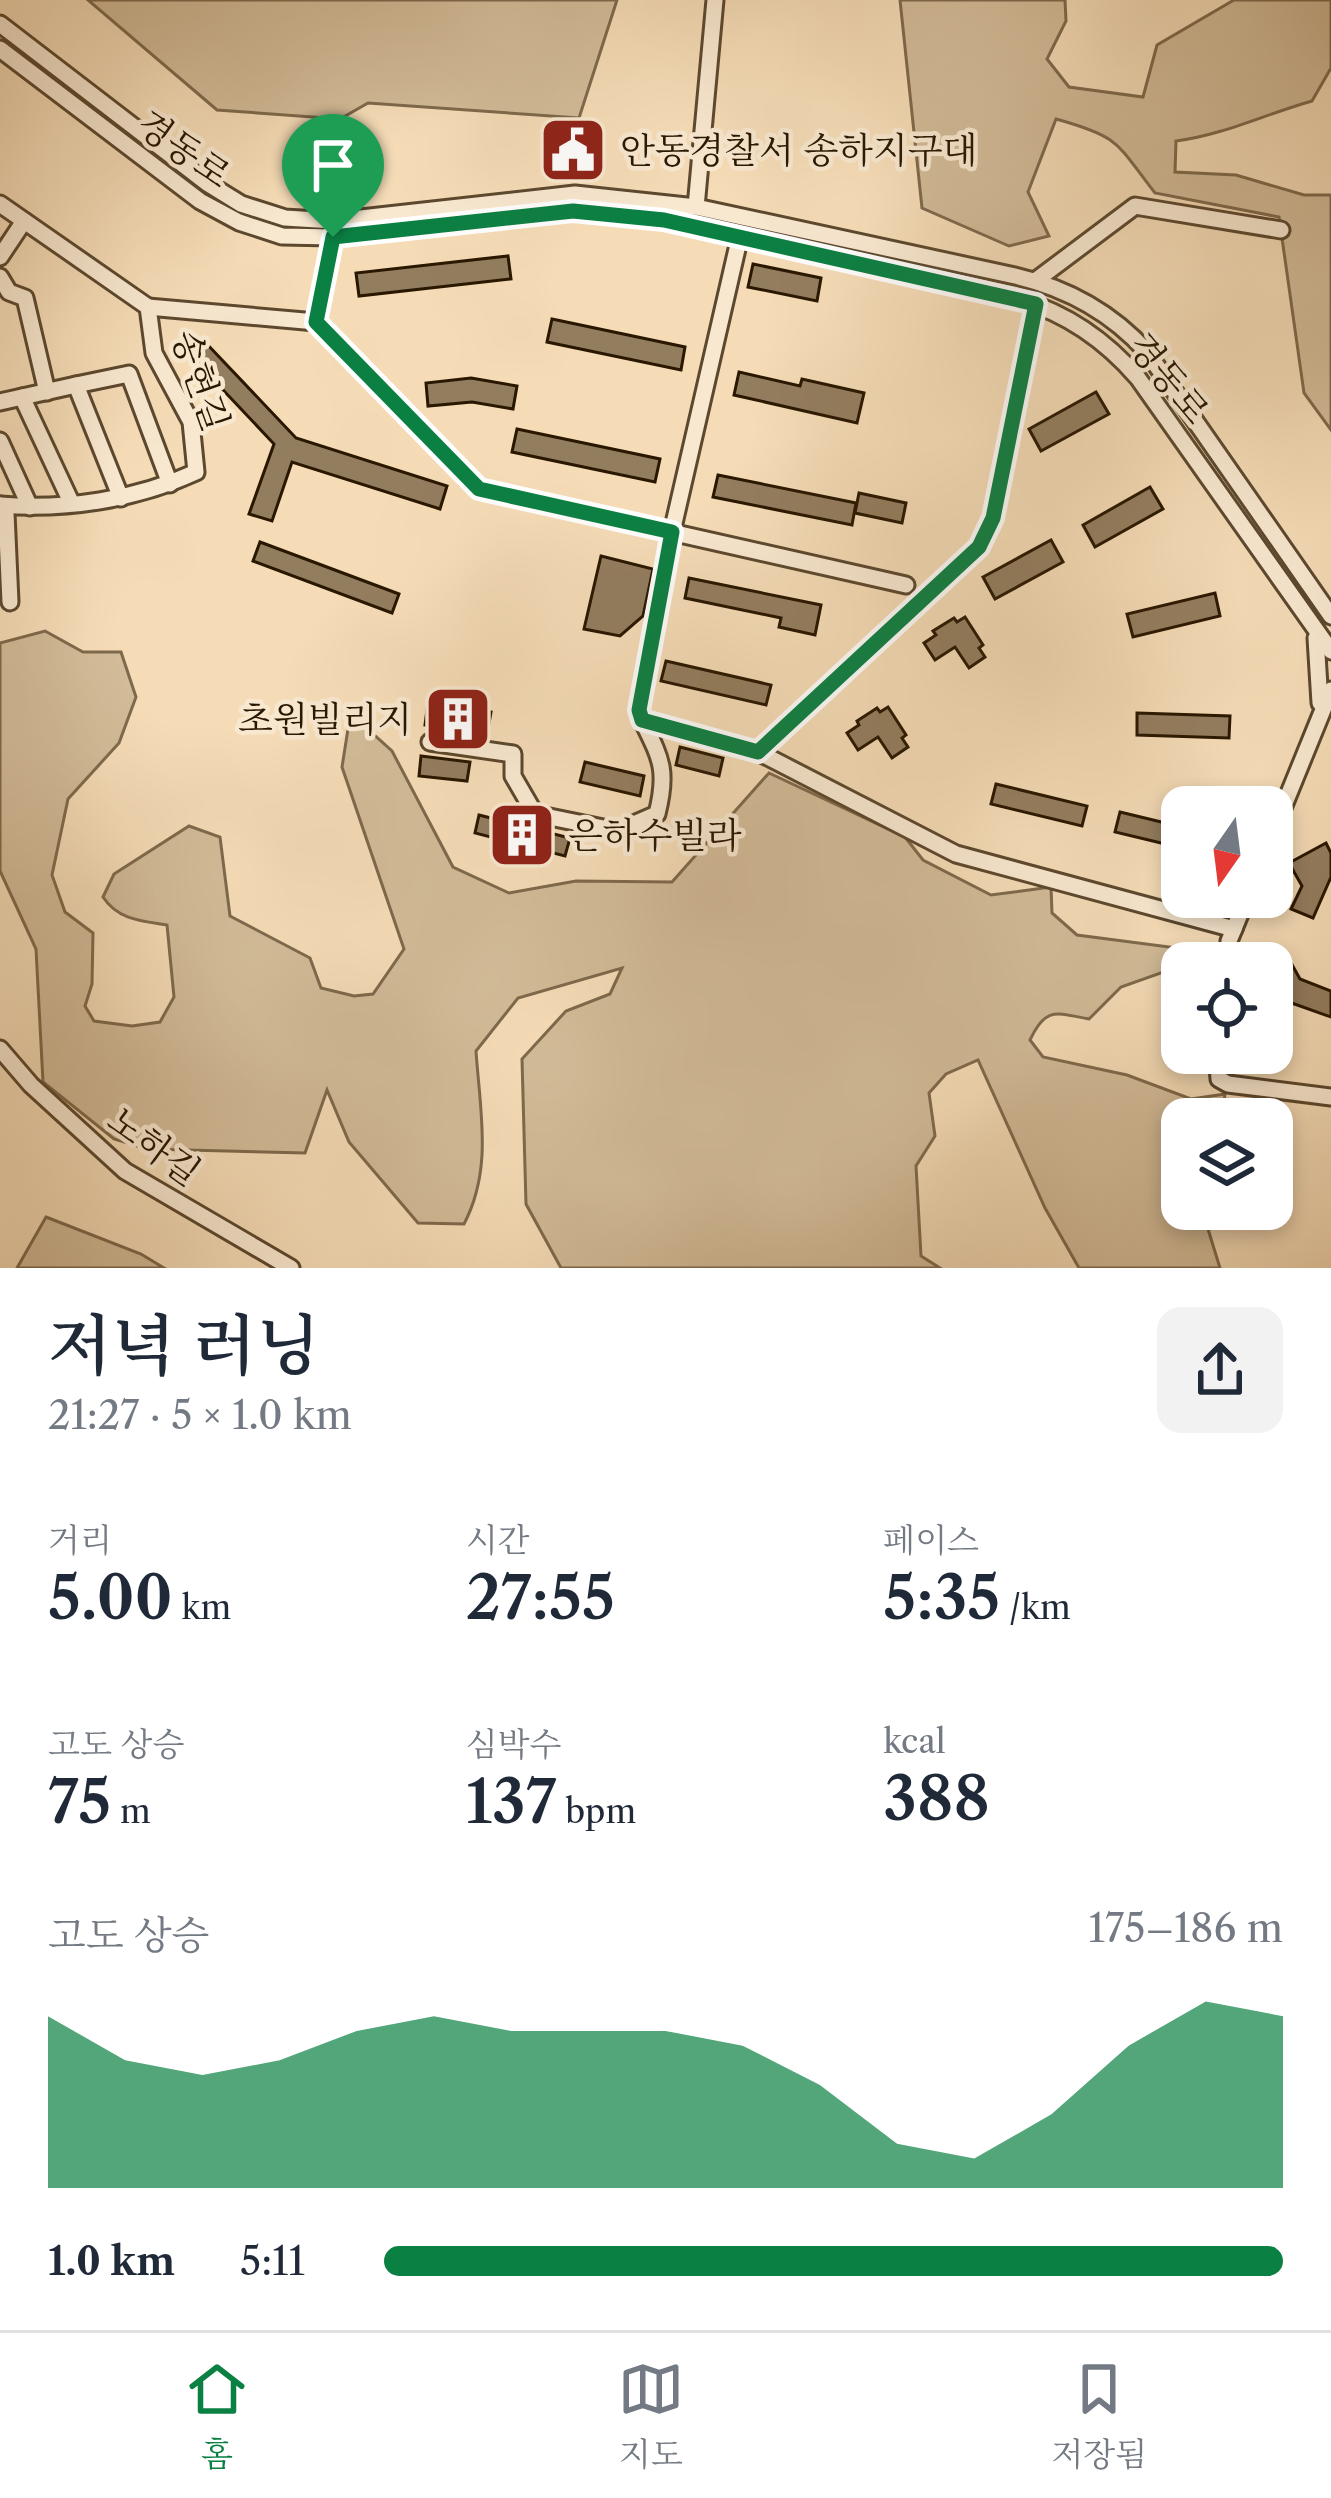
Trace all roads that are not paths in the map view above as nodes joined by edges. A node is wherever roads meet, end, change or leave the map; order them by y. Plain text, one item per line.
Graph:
1 (715, 0) edge
2 (0, 25) edge
3 (0, 49) edge
4 (0, 204) edge
5 (695, 207) junction
6 (24, 221) junction
7 (1281, 230) dead end
8 (740, 236) junction
9 (333, 237) junction
10 (0, 257) edge
11 (0, 277) edge
12 (1036, 280) junction
13 (1036, 304) junction
14 (148, 307) junction
15 (316, 322) junction
16 (76, 385) junction
17 (47, 392) junction
18 (22, 397) junction
19 (0, 403) edge
20 (0, 441) edge
21 (170, 484) junction
22 (121, 498) junction
23 (71, 502) junction
24 (0, 505) edge
25 (30, 507) junction
26 (672, 532) junction
27 (906, 585) dead end
28 (1312, 590) junction
29 (10, 602) dead end
30 (1331, 616) edge
31 (1316, 633) junction
32 (1331, 651) edge
33 (1331, 690) edge
34 (1325, 715) edge
35 (642, 720) junction
36 (430, 742) dead end
37 (758, 752) junction
38 (1293, 787) edge
39 (1238, 918) edge
40 (1234, 929) junction
41 (1231, 942) edge
42 (0, 1049) edge
43 (1219, 1074) edge
44 (1331, 1097) edge
45 (291, 1268) edge

1 - 5 street
2 - 5 street, 경동로
3 - 9 street, 경동로
4 - 6 street, 송현길
5 - 12 street, 경동로
6 - 10 street
6 - 14 street, 송현길
7 - 12 street
8 - 9 street, 경동로
8 - 13 street, 경동로
8 - 26 street
9 - 15 street
11 - 17 street
12 - 28 street, 경동로
13 - 31 street, 경동로
13 - 37 street
14 - 15 street, 송현길
14 - 21 street, 송현길
15 - 26 street
16 - 17 street
16 - 21 street
16 - 22 street
17 - 18 street
18 - 19 street
18 - 23 street
20 - 25 street
21 - 22 street
22 - 23 street
23 - 25 street
24 - 25 street
24 - 29 street
26 - 27 street
26 - 35 street
28 - 30 street, 경동로
28 - 31 street
31 - 32 street, 경동로
31 - 34 street
33 - 34 street
34 - 38 street
35 - 36 street
35 - 37 street
37 - 40 street
39 - 40 street
40 - 41 street
42 - 45 street, 노하길
43 - 44 street

